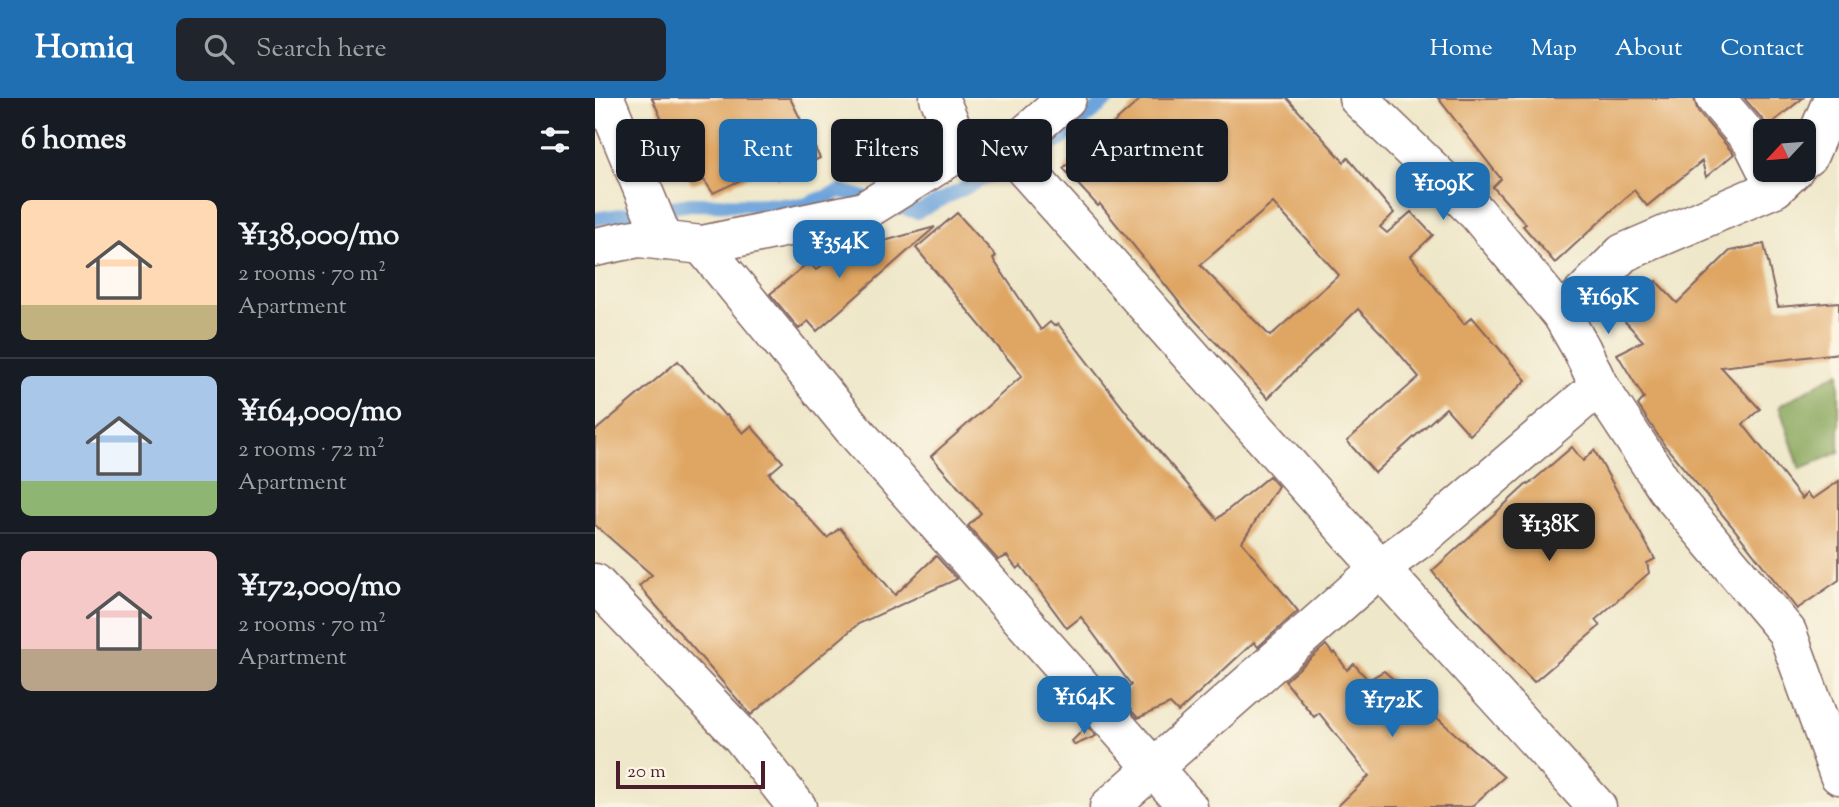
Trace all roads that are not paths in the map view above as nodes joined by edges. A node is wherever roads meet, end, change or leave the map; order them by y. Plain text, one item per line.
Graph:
1 (605, 98) edge
2 (939, 98) edge
3 (1067, 98) edge
4 (1359, 98) edge
5 (1715, 98) edge
6 (1833, 98) edge
7 (1043, 119) edge
8 (1817, 136) edge
9 (957, 139) edge
10 (1753, 142) edge
11 (957, 153) edge
12 (1036, 182) edge
13 (1760, 182) edge
14 (664, 241) junction
15 (702, 245) junction
16 (595, 247) edge
17 (1562, 315) junction
18 (1599, 386) junction
19 (1380, 568) junction
20 (595, 583) edge
21 (1152, 767) junction
22 (1839, 775) edge
23 (797, 807) edge
24 (1108, 807) edge
25 (1188, 807) edge
26 (1597, 807) edge

1 - 14 street
2 - 9 street
3 - 7 street
4 - 17 street
5 - 10 street
6 - 8 street
11 - 15 street
12 - 19 street
13 - 17 street
14 - 15 street
14 - 16 street
15 - 21 street
17 - 18 street
18 - 19 street
18 - 22 street
19 - 21 street
19 - 26 street
20 - 23 street
21 - 24 street
21 - 25 street

